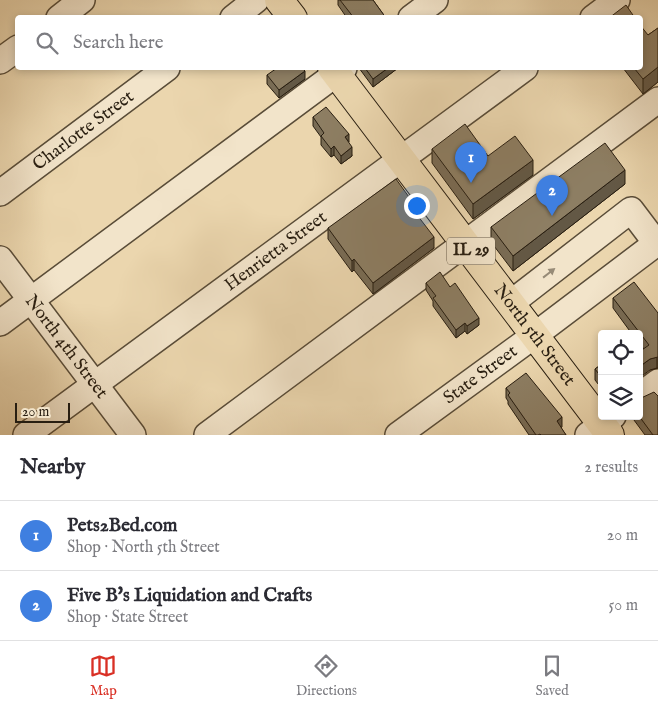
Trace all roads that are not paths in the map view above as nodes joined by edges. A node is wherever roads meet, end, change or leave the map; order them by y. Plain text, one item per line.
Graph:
1 (82, 0) edge
2 (256, 0) edge
3 (279, 0) edge
4 (435, 0) edge
5 (617, 0) edge
6 (63, 15) edge
7 (237, 15) edge
8 (291, 15) edge
9 (415, 15) edge
10 (597, 15) edge
11 (15, 50) edge
12 (0, 61) edge
13 (163, 70) edge
14 (337, 70) edge
15 (339, 70) edge
16 (522, 70) edge
17 (658, 100) edge
18 (401, 158) junction
19 (0, 193) edge
20 (657, 242) edge
21 (465, 243) junction
22 (0, 259) edge
23 (31, 300) junction
24 (511, 303) junction
25 (0, 323) edge
26 (535, 335) junction
27 (658, 382) edge
28 (95, 384) junction
29 (643, 393) edge
30 (603, 428) edge
31 (26, 435) edge
32 (133, 435) edge
33 (207, 435) edge
34 (398, 435) edge

1 - 6 street
2 - 7 street
3 - 8 main road
4 - 9 street
5 - 10 street
11 - 12 street
13 - 19 street, Charlotte Street
14 - 23 street
15 - 18 main road, North 5th Street / IL 29
16 - 18 street, Henrietta Street
17 - 21 street
18 - 21 main road, North 5th Street / IL 29
18 - 28 street, Henrietta Street
24 -> 20 street
20 - 26 street, State Street
21 - 24 main road, North 5th Street / IL 29
21 - 33 street
22 - 23 street, North 4th Street
23 - 25 street
23 - 28 street, North 4th Street
24 - 26 main road, North 5th Street / IL 29
26 - 30 main road, North 5th Street / IL 29
26 - 34 street, State Street
27 - 29 street
28 - 31 street, Henrietta Street
28 - 32 street, North 4th Street

